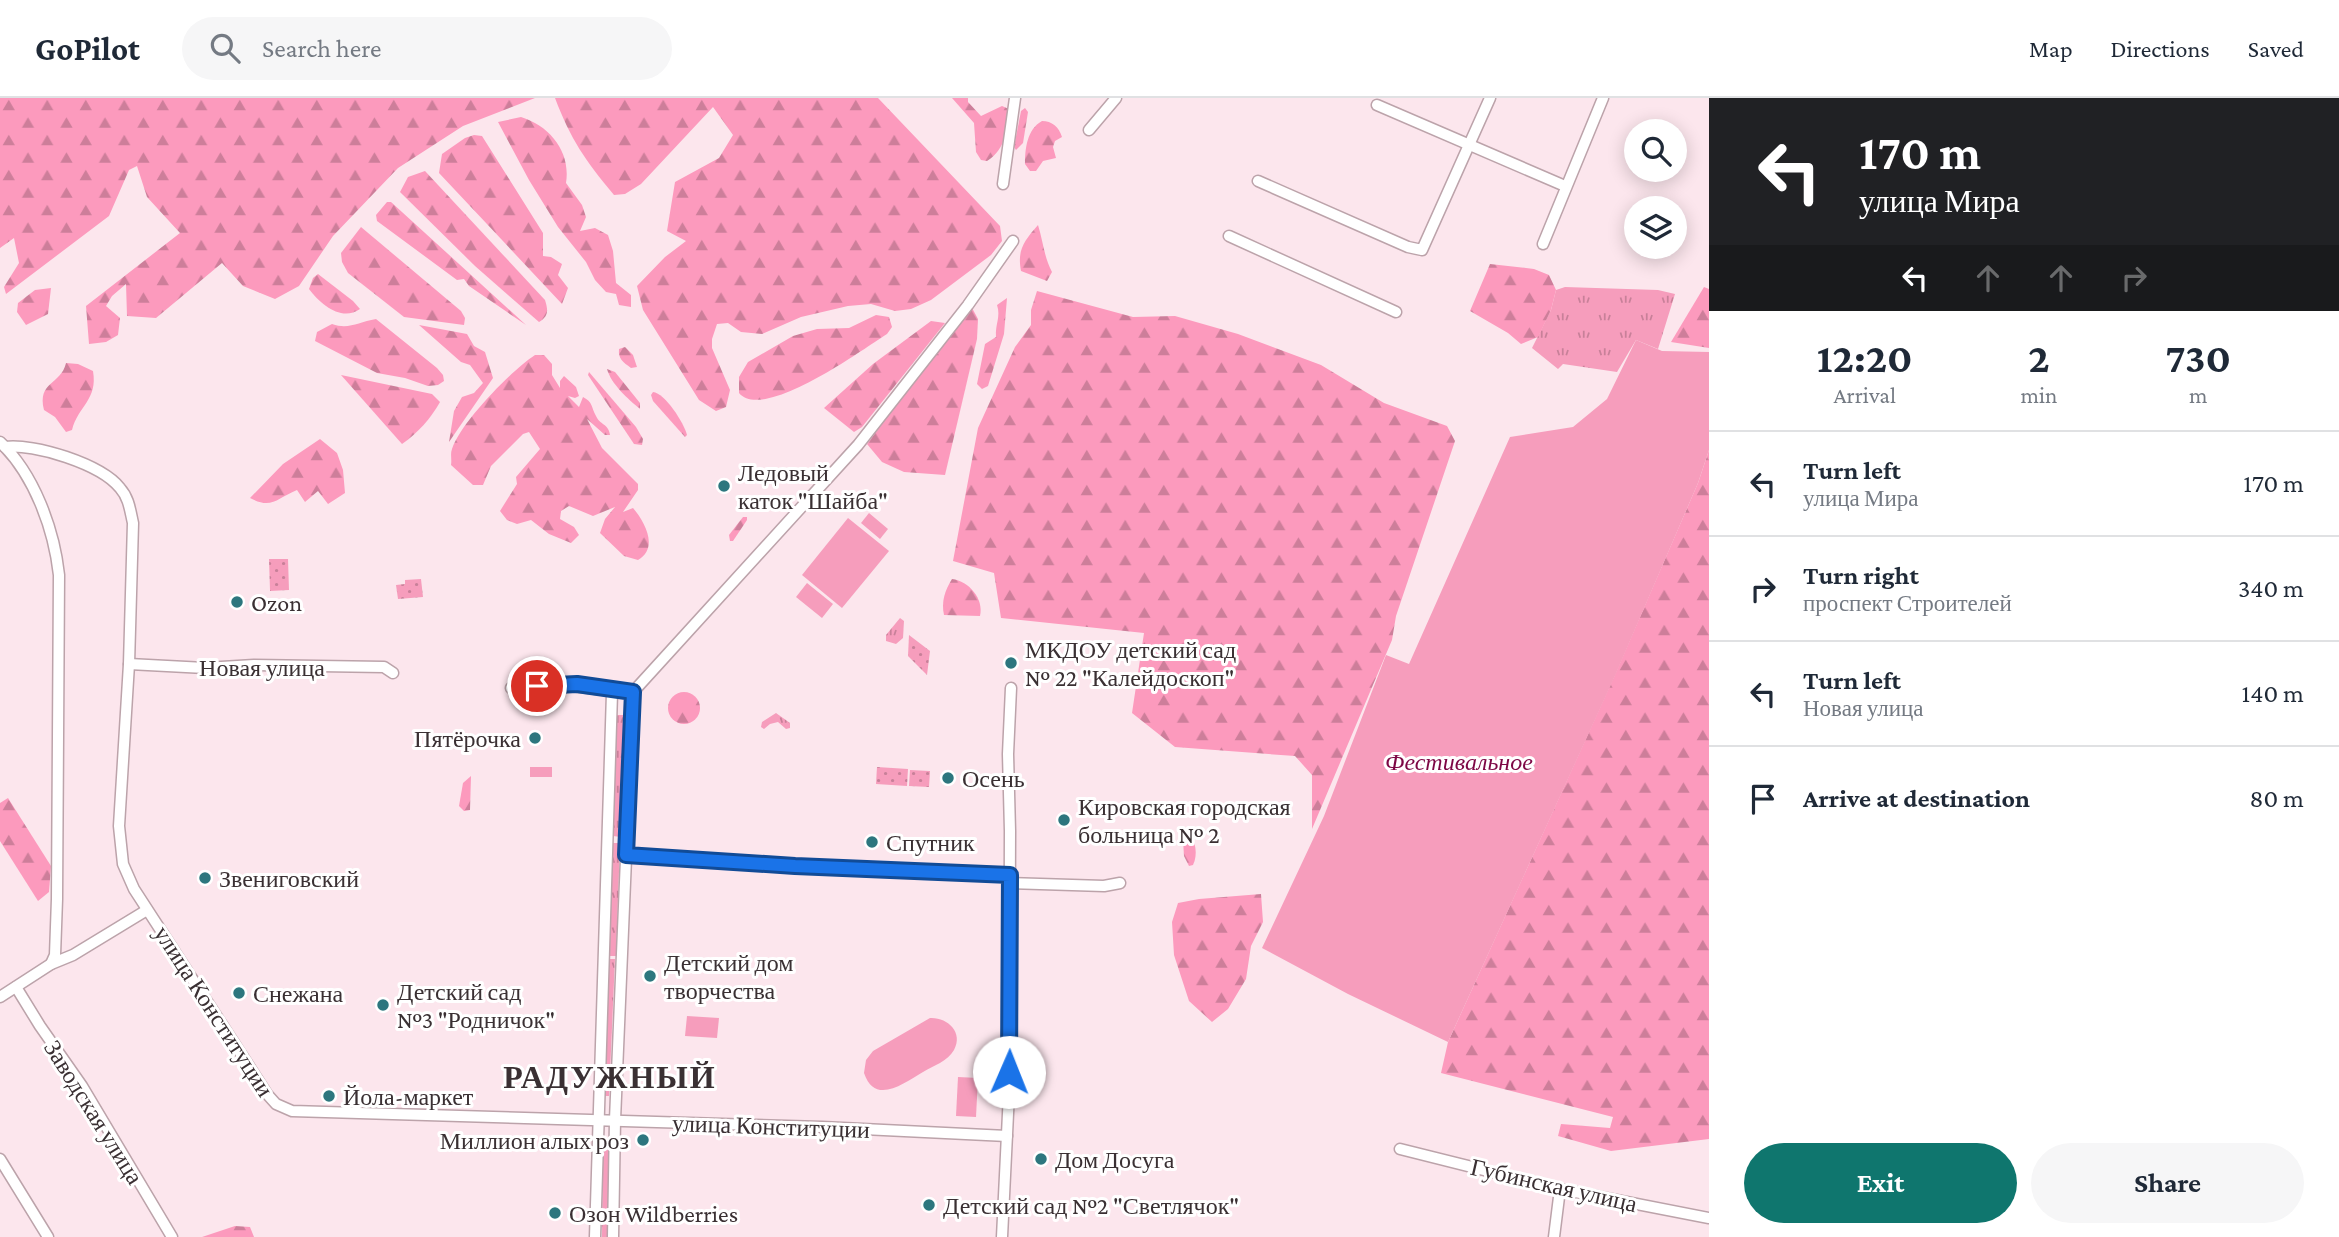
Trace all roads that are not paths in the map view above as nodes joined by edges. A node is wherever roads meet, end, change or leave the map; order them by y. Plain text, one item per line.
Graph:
1 (1015, 98) edge
2 (1116, 98) edge
3 (1490, 98) edge
4 (1603, 98) edge
5 (1377, 105) dead end
6 (1089, 130) dead end
7 (1469, 146) junction
8 (1258, 181) dead end
9 (1003, 184) dead end
10 (1565, 186) junction
11 (1230, 236) dead end
12 (1013, 241) dead end
13 (1543, 244) dead end
14 (1396, 312) dead end
15 (3, 445) edge
16 (129, 664) junction
17 (393, 673) dead end
18 (512, 688) dead end
19 (1011, 688) dead end
20 (614, 691) junction
21 (633, 692) junction
22 (626, 855) junction
23 (1010, 879) junction
24 (1120, 883) dead end
25 (147, 910) junction
26 (55, 937) junction
27 (88, 947) junction
28 (51, 964) junction
29 (16, 987) junction
30 (0, 997) edge
31 (597, 1119) junction
32 (615, 1120) junction
33 (1007, 1136) junction
34 (1400, 1149) dead end
35 (0, 1159) edge
36 (1560, 1189) junction
37 (1709, 1218) edge
38 (48, 1237) edge
39 (172, 1237) edge
40 (595, 1237) edge
41 (613, 1237) edge
42 (1002, 1237) edge
43 (1554, 1237) edge

1 - 9 street
2 - 6 street
3 - 7 street
4 - 10 street
5 - 7 street
7 - 8 street
7 - 10 street
10 - 13 street
11 - 14 street
12 - 21 street
15 - 16 street, улица Конституции
15 - 26 street
16 - 17 street, Новая улица
16 - 25 street, улица Конституции
18 - 20 street
19 - 23 street
20 - 21 street
20 - 31 street
21 - 22 street
22 - 23 street
22 - 32 street
23 - 24 street
23 - 33 street
25 - 27 street
25 - 31 street, улица Конституции
26 - 27 street
26 - 28 street
27 - 28 street
28 - 29 street
29 - 30 street
29 - 39 street, Заводская улица
31 - 32 street, улица Конституции
31 - 40 street
32 - 33 street, улица Конституции
32 - 41 street
33 - 42 street
34 - 36 street, Губинская улица
35 - 38 street
36 - 37 street, Губинская улица
36 - 43 street

